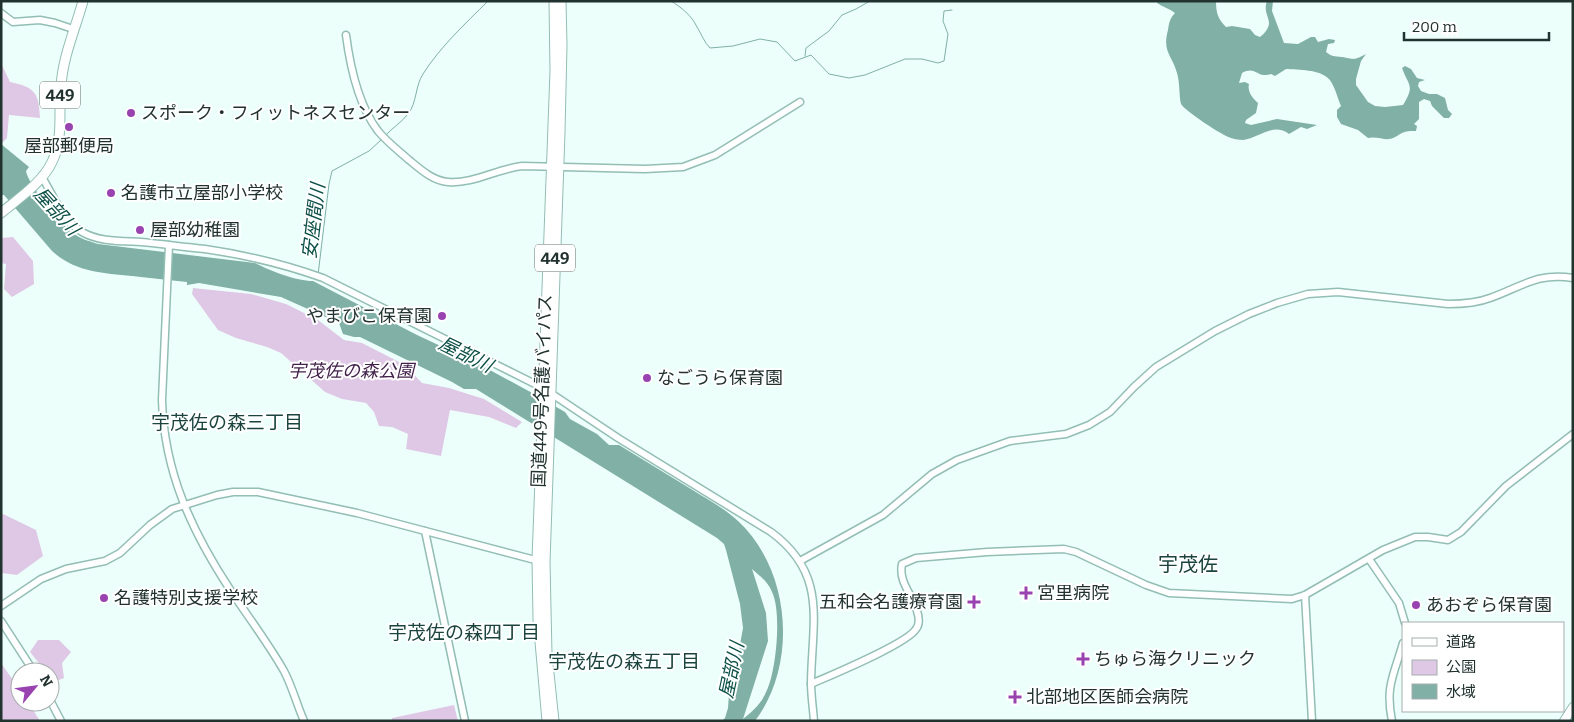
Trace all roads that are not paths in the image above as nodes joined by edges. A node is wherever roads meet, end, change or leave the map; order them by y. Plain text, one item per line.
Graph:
1 (82, 1) edge
2 (554, 1) edge
3 (561, 1) edge
4 (1, 13) edge
5 (559, 25) junction
6 (73, 29) junction
7 (346, 35) dead end
8 (800, 102) dead end
9 (554, 166) junction
10 (42, 177) junction
11 (1, 213) edge
12 (169, 247) junction
13 (1573, 278) edge
14 (547, 395) junction
15 (1573, 434) edge
16 (183, 505) junction
17 (426, 531) junction
18 (1369, 559) junction
19 (541, 561) junction
20 (800, 561) junction
21 (1305, 595) junction
22 (1, 606) edge
23 (1, 621) edge
24 (1405, 622) edge
25 (1402, 646) edge
26 (28, 662) edge
27 (811, 684) junction
28 (1573, 707) edge
29 (304, 721) edge
30 (464, 721) edge
31 (547, 721) edge
32 (554, 721) edge
33 (814, 721) edge
34 (1312, 721) edge
35 (1392, 721) edge
36 (1564, 721) edge

1 - 6 highway, 449
2 - 5 highway, 国道449号名護バイパス / 449
3 - 5 highway, 国道449号名護バイパス / 449
4 - 6 street
5 - 9 highway, 国道449号名護バイパス / 449
6 - 10 highway, 449
7 - 9 street
8 - 9 street
9 - 14 highway, 国道449号名護バイパス / 449
10 - 11 highway, 449
10 - 12 street
12 - 14 street
12 - 16 street
13 - 20 street
14 - 19 highway, 国道449号名護バイパス / 449
14 - 19 highway, 国道449号名護バイパス / 449
14 - 20 street
15 - 18 street
16 - 17 street
16 - 22 street
16 - 29 street
17 - 19 street
17 - 30 street
18 - 21 street
18 - 24 street
19 - 31 highway, 国道449号名護バイパス / 449
19 - 32 highway, 国道449号名護バイパス / 449
20 - 27 street
21 - 27 street
21 - 34 street
23 - 26 street
25 - 35 street
27 - 33 street
28 - 36 main road

